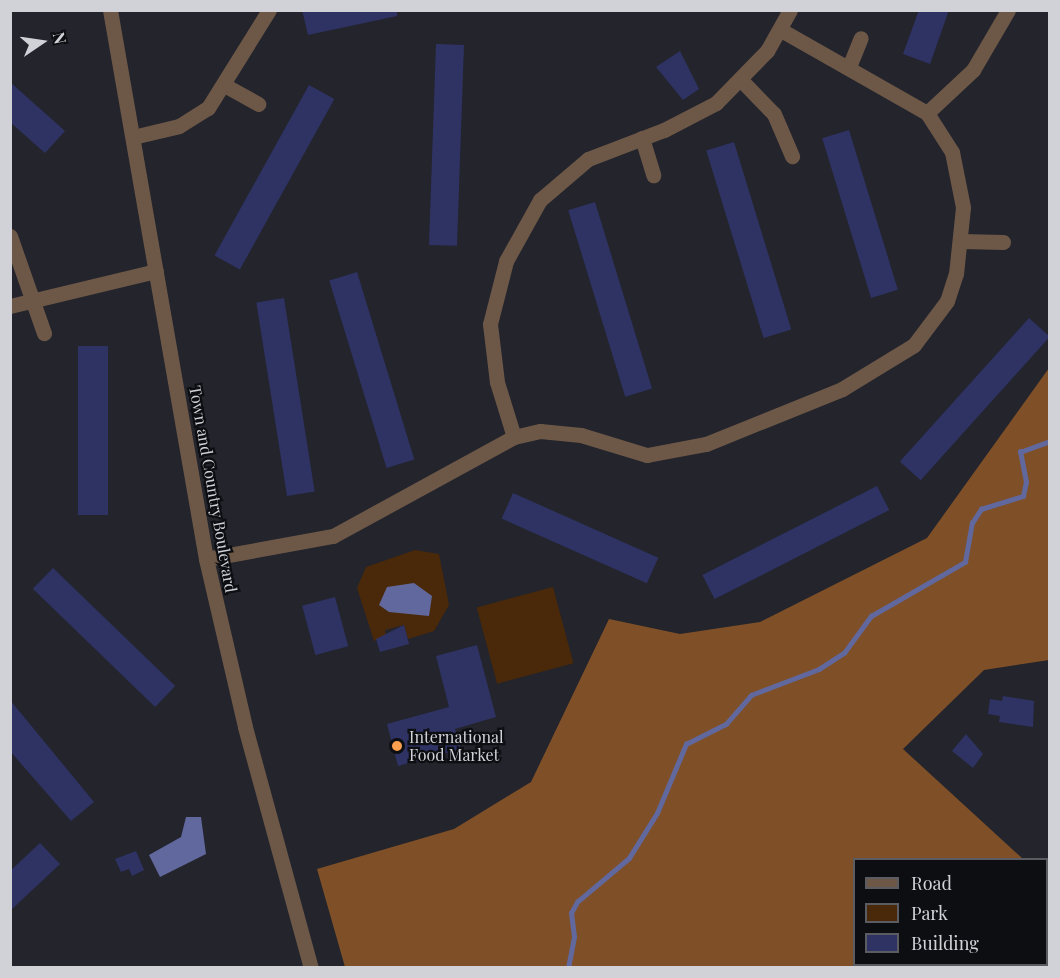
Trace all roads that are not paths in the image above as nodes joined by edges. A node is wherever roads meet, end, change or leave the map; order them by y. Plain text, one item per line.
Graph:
1 (110, 10) edge
2 (268, 10) edge
3 (790, 10) edge
4 (1008, 10) edge
5 (781, 30) junction
6 (861, 38) dead end
7 (849, 67) junction
8 (741, 80) junction
9 (226, 86) junction
10 (258, 104) dead end
11 (927, 113) junction
12 (133, 137) junction
13 (642, 138) junction
14 (792, 156) dead end
15 (653, 175) dead end
16 (10, 236) edge
17 (962, 241) junction
18 (1003, 242) dead end
19 (156, 271) junction
20 (33, 298) junction
21 (10, 306) edge
22 (44, 333) dead end
23 (514, 437) junction
24 (206, 559) junction
25 (311, 968) edge

1 - 12 street, Town and Country Boulevard
2 - 9 street
3 - 5 street
4 - 11 street
5 - 7 street
5 - 8 street
6 - 7 street
7 - 11 street
8 - 13 street
8 - 14 street
9 - 10 street
9 - 12 street
11 - 17 street
12 - 19 street, Town and Country Boulevard
13 - 15 street
13 - 23 street
16 - 20 street
17 - 18 street
17 - 23 street
19 - 20 street
19 - 24 street, Town and Country Boulevard
20 - 21 street
20 - 22 street
23 - 24 street
24 - 25 street, Town and Country Boulevard

